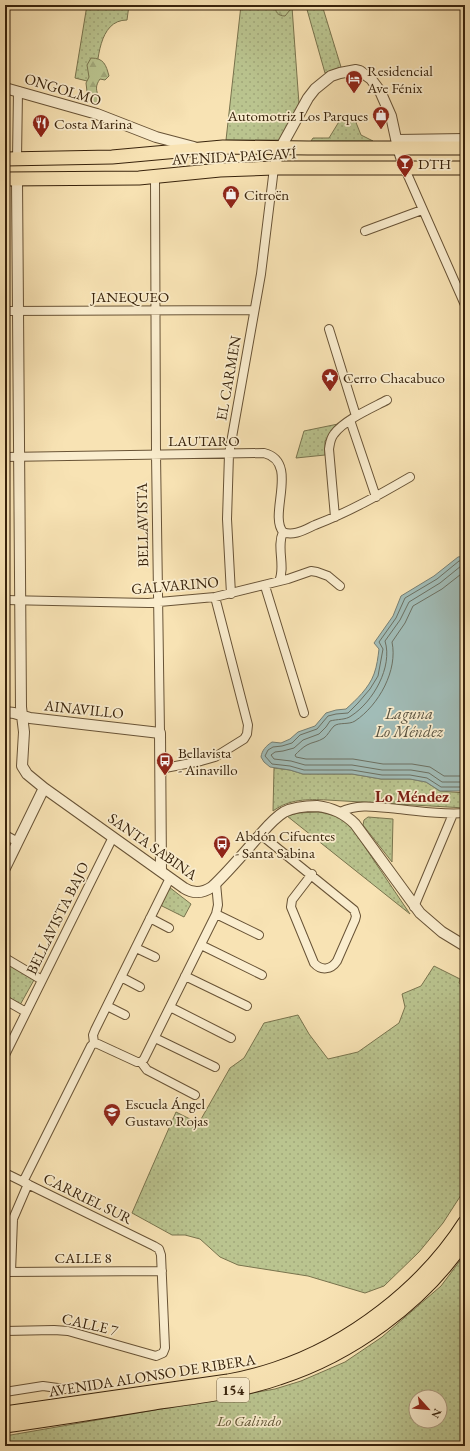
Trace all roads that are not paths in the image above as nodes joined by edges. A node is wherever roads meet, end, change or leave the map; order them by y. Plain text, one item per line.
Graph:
1 (5, 88) edge
2 (18, 91) junction
3 (465, 139) edge
4 (398, 144) junction
5 (280, 148) junction
6 (465, 148) edge
7 (203, 149) junction
8 (11, 159) edge
9 (274, 168) junction
10 (465, 168) edge
11 (405, 169) junction
12 (155, 177) junction
13 (11, 179) edge
14 (422, 210) junction
15 (365, 231) dead end
16 (465, 305) edge
17 (155, 310) junction
18 (254, 310) junction
19 (5, 311) edge
20 (18, 311) junction
21 (330, 329) dead end
22 (387, 400) dead end
23 (353, 418) junction
24 (156, 454) junction
25 (229, 454) junction
26 (19, 456) junction
27 (5, 457) edge
28 (410, 476) dead end
29 (376, 498) junction
30 (335, 518) junction
31 (283, 532) junction
32 (279, 581) junction
33 (265, 586) junction
34 (340, 586) dead end
35 (230, 594) junction
36 (215, 598) junction
37 (5, 600) edge
38 (20, 600) junction
39 (158, 602) junction
40 (5, 712) edge
41 (304, 713) dead end
42 (22, 715) junction
43 (160, 733) junction
44 (160, 769) junction
45 (44, 788) junction
46 (340, 812) junction
47 (465, 813) edge
48 (453, 814) junction
49 (260, 834) junction
50 (5, 835) edge
51 (113, 837) junction
52 (18, 842) junction
53 (5, 868) edge
54 (161, 871) junction
55 (312, 874) junction
56 (170, 878) junction
57 (216, 883) junction
58 (414, 907) junction
59 (216, 914) junction
60 (150, 918) junction
61 (169, 928) dead end
62 (259, 935) dead end
63 (201, 945) junction
64 (465, 946) edge
65 (136, 948) junction
66 (155, 957) dead end
67 (5, 958) edge
68 (262, 975) dead end
69 (185, 976) junction
70 (121, 977) junction
71 (42, 980) junction
72 (140, 987) dead end
73 (5, 1000) edge
74 (107, 1006) junction
75 (247, 1006) dead end
76 (170, 1007) junction
77 (26, 1012) junction
78 (125, 1015) dead end
79 (155, 1038) junction
80 (231, 1038) dead end
81 (94, 1043) junction
82 (5, 1055) edge
83 (141, 1062) junction
84 (214, 1067) dead end
85 (195, 1095) dead end
86 (5, 1173) edge
87 (25, 1183) junction
88 (465, 1222) edge
89 (463, 1244) edge
90 (162, 1271) junction
91 (8, 1272) edge
92 (5, 1331) edge
93 (65, 1389) dead end
94 (5, 1392) edge
95 (5, 1413) edge
96 (7, 1426) edge

1 - 2 street, ONGOLMO
2 - 7 street, ONGOLMO
2 - 8 street
3 - 4 street, AVENIDA PAICAVÍ
4 - 5 main road, AVENIDA PAICAVÍ
4 - 5 street
4 - 6 main road, AVENIDA PAICAVÍ
4 - 11 street
5 - 7 main road, AVENIDA PAICAVÍ
5 - 9 street
7 - 8 main road, AVENIDA PAICAVÍ
9 - 11 main road, AVENIDA PAICAVÍ
9 - 12 main road, AVENIDA PAICAVÍ
9 - 18 street, EL CARMEN
10 - 11 main road, AVENIDA PAICAVÍ
11 - 14 street
12 - 13 main road, AVENIDA PAICAVÍ
12 - 17 street, BELLAVISTA
13 - 20 street, SANTA SABINA
14 - 15 street
14 - 16 street
17 - 18 street, JANEQUEO
17 - 20 street, JANEQUEO
17 - 24 street, BELLAVISTA
18 - 25 street, EL CARMEN
19 - 20 street, JANEQUEO
20 - 26 street, SANTA SABINA
21 - 23 street
22 - 23 street
23 - 29 street
23 - 30 street
24 - 25 street, LAUTARO
24 - 26 street, LAUTARO
24 - 39 street, BELLAVISTA
25 - 31 street, LAUTARO
25 - 35 street, EL CARMEN
26 - 27 street, LAUTARO
26 - 38 street, SANTA SABINA
28 - 29 street
29 - 30 street
30 - 31 street
31 - 32 street, LAUTARO
32 - 33 street, GALVARINO
32 - 34 street, GALVARINO
33 - 35 street, GALVARINO
33 - 41 street
35 - 36 street, GALVARINO
36 - 39 street, GALVARINO
36 - 44 street
37 - 38 street, GALVARINO
38 - 39 street, GALVARINO
38 - 42 street, SANTA SABINA
39 - 43 street, BELLAVISTA
40 - 42 street, AINAVILLO
42 - 43 street, AINAVILLO
42 - 45 street, SANTA SABINA
43 - 44 street, BELLAVISTA
44 - 54 street, BELLAVISTA
45 - 51 street, SANTA SABINA
45 - 52 street
46 - 48 street
46 - 49 street, SANTA SABINA
46 - 58 street
47 - 48 street
48 - 58 street
49 - 55 street
49 - 57 street, SANTA SABINA
50 - 52 street
51 - 54 street, SANTA SABINA
51 - 71 street, BELLAVISTA BAJO
52 - 53 street
54 - 56 street, SANTA SABINA
55 - 55 street
56 - 57 street, SANTA SABINA
56 - 60 street
57 - 59 street
58 - 64 street
59 - 62 street
59 - 63 street
60 - 61 street
60 - 65 street
63 - 68 street
63 - 69 street
65 - 66 street
65 - 70 street
67 - 71 street
69 - 75 street
69 - 76 street
70 - 72 street
70 - 74 street
71 - 77 street, BELLAVISTA BAJO
73 - 77 street
74 - 78 street
74 - 81 street
76 - 79 street
76 - 80 street
77 - 82 street, BELLAVISTA BAJO
79 - 83 street
79 - 84 street
81 - 83 street
81 - 87 street
83 - 85 street
86 - 87 street, CARRIEL SUR
87 - 90 street, CARRIEL SUR
87 - 91 street
88 - 95 main road, AVENIDA ALONSO DE RIBERA / 154
89 - 96 main road, AVENIDA ALONSO DE RIBERA / 154
90 - 91 street, CALLE 8
90 - 92 street, CALLE 7
93 - 94 street, AVENIDA ALONSO DE RIBERA

